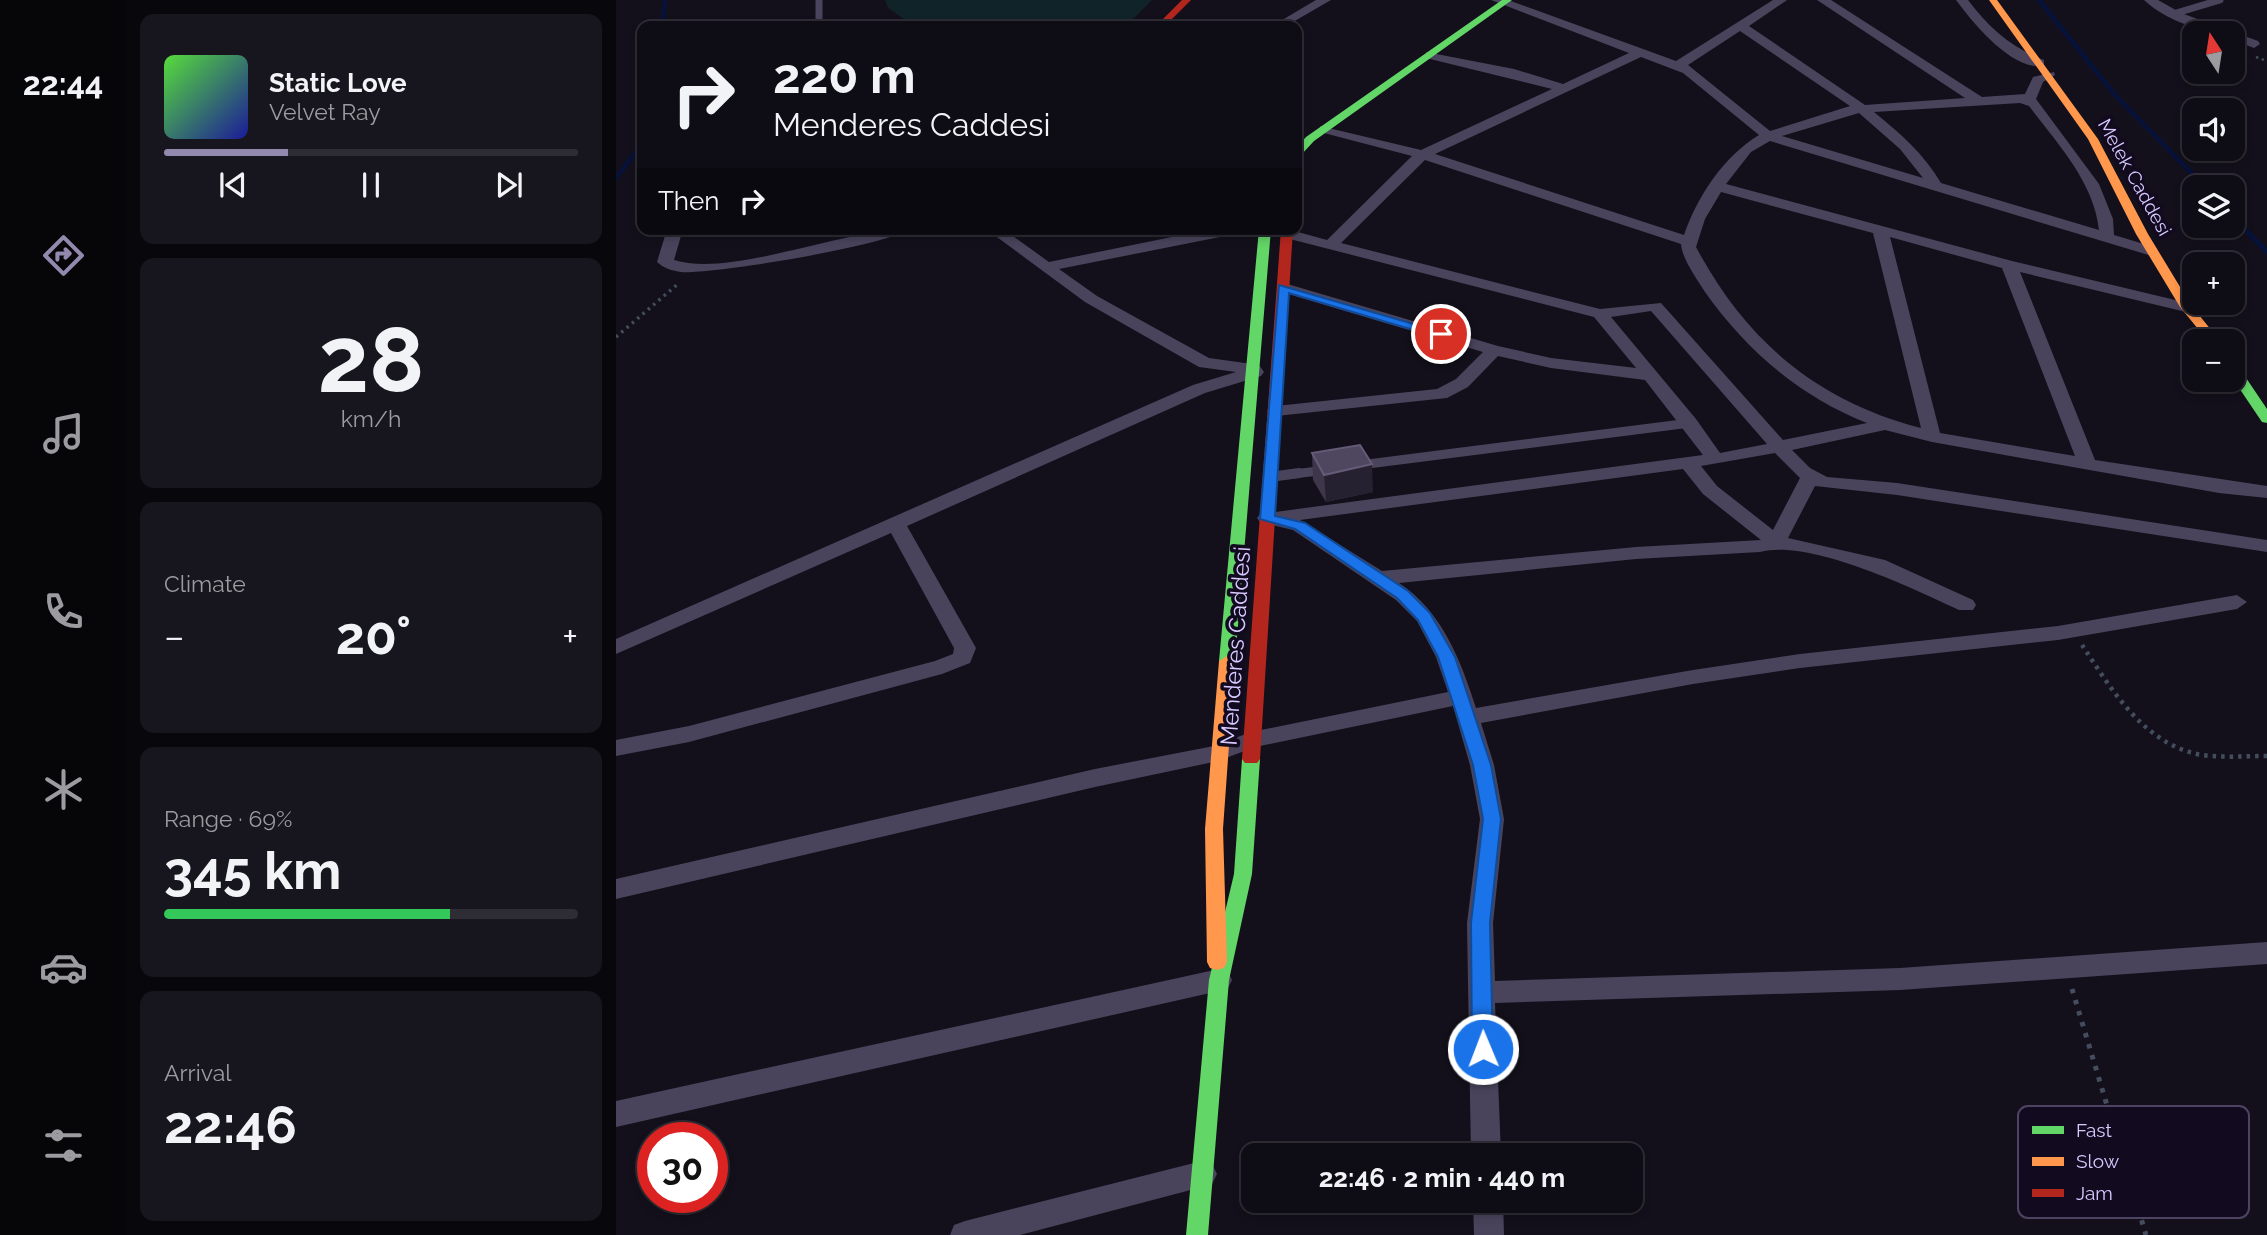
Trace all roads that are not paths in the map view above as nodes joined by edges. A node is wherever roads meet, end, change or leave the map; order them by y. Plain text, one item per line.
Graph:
1 (819, 0) edge
2 (1187, 0) edge
3 (1325, 0) edge
4 (1781, 0) edge
5 (1823, 0) edge
6 (1962, 0) edge
7 (1993, 0) edge
8 (2150, 0) edge
9 (2220, 0) edge
10 (1499, 1) edge
11 (2173, 14) junction
12 (819, 21) edge
13 (1165, 21) edge
14 (1287, 21) edge
15 (2192, 21) edge
16 (1740, 26) junction
17 (2245, 41) edge
18 (2254, 44) dead end
19 (1639, 52) junction
20 (1430, 55) junction
21 (1678, 66) junction
22 (2045, 69) junction
23 (1563, 88) junction
24 (2022, 99) junction
25 (1980, 102) junction
26 (1861, 108) junction
27 (1325, 129) junction
28 (1302, 131) edge
29 (1768, 136) junction
30 (1302, 146) edge
31 (1422, 155) junction
32 (1716, 186) junction
33 (1935, 186) junction
34 (1880, 230) junction
35 (673, 235) edge
36 (873, 235) edge
37 (1001, 235) edge
38 (1205, 235) edge
39 (1265, 235) edge
40 (1287, 235) edge
41 (1298, 235) edge
42 (2108, 238) junction
43 (1689, 242) junction
44 (1330, 244) junction
45 (2152, 251) junction
46 (2009, 265) junction
47 (1046, 267) junction
48 (1284, 288) junction
49 (2182, 300) edge
50 (2182, 306) edge
51 (1601, 314) junction
52 (2193, 315) edge
53 (2204, 329) edge
54 (1494, 350) junction
55 (1255, 370) junction
56 (1650, 374) junction
57 (2245, 387) edge
58 (1276, 411) junction
59 (2267, 419) edge
60 (1690, 423) junction
61 (1882, 425) junction
62 (1932, 438) junction
63 (1780, 447) junction
64 (1714, 459) junction
65 (1688, 462) junction
66 (2087, 463) junction
67 (1352, 467) edge
68 (1338, 468) edge
69 (1811, 476) junction
70 (1270, 477) junction
71 (2267, 492) edge
72 (1267, 519) junction
73 (896, 524) junction
74 (1776, 542) junction
75 (2267, 546) edge
76 (1380, 578) junction
77 (2238, 602) dead end
78 (1966, 605) dead end
79 (616, 647) edge
80 (1464, 707) junction
81 (1251, 740) junction
82 (616, 748) edge
83 (1218, 753) junction
84 (616, 889) edge
85 (2267, 953) edge
86 (1219, 979) junction
87 (1482, 992) junction
88 (616, 1114) edge
89 (1486, 1143) edge
90 (1202, 1174) junction
91 (1488, 1213) edge
92 (965, 1235) edge
93 (1197, 1235) edge
94 (1489, 1235) edge

1 - 12 lane
2 - 13 main road
3 - 14 street
4 - 16 street
5 - 25 street
6 - 22 street
7 - 22 main road, Melek Caddesi
8 - 11 street
9 - 11 lane
10 - 19 street
10 - 20 main road
10 - 28 main road
11 - 15 street
16 - 21 street
16 - 26 street
17 - 18 street
19 - 21 street
19 - 23 street
20 - 23 street
20 - 27 main road
21 - 29 street
22 - 24 street
22 - 45 main road, Melek Caddesi
23 - 31 street
24 - 25 street
24 - 42 street
25 - 26 street
26 - 29 street
26 - 33 street
27 - 30 main road
27 - 31 street
29 - 32 street
29 - 33 street
31 - 43 street
31 - 44 street
32 - 34 street
32 - 43 street
33 - 42 street
34 - 46 street
34 - 62 street
35 - 36 street
37 - 47 street
38 - 47 street
39 - 55 main road, Menderes Caddesi
40 - 48 main road, Menderes Caddesi
41 - 44 street
42 - 45 street
43 - 61 street
44 - 51 street
45 - 49 main road, Melek Caddesi
46 - 50 street
46 - 66 street
47 - 55 street
48 - 54 street
48 - 58 main road, Menderes Caddesi
51 - 56 street
51 - 63 street
52 - 53 main road, Melek Caddesi
54 - 56 street
54 - 58 street
55 - 73 street
55 - 83 main road, Menderes Caddesi
56 - 60 street
57 - 59 main road
58 - 70 main road, Menderes Caddesi
60 - 64 street
60 - 67 lane
61 - 62 street
61 - 63 street
62 - 66 street
63 - 64 street
63 - 69 street
64 - 65 street
65 - 72 street
65 - 74 street
66 - 71 street
68 - 70 lane
69 - 74 street
69 - 75 street
70 - 72 main road, Menderes Caddesi
72 - 76 street
72 - 81 main road, Menderes Caddesi
73 - 79 street
73 - 82 street
74 - 76 street
74 - 78 street
76 - 80 street
77 - 80 street
80 - 81 street
80 - 87 street
81 - 83 street
81 - 86 main road, Menderes Caddesi
83 - 84 street
83 - 86 main road, Menderes Caddesi
85 - 87 street
86 - 88 street
86 - 90 main road, Menderes Caddesi
87 - 89 street
90 - 92 street
90 - 93 main road, Menderes Caddesi
91 - 94 street

